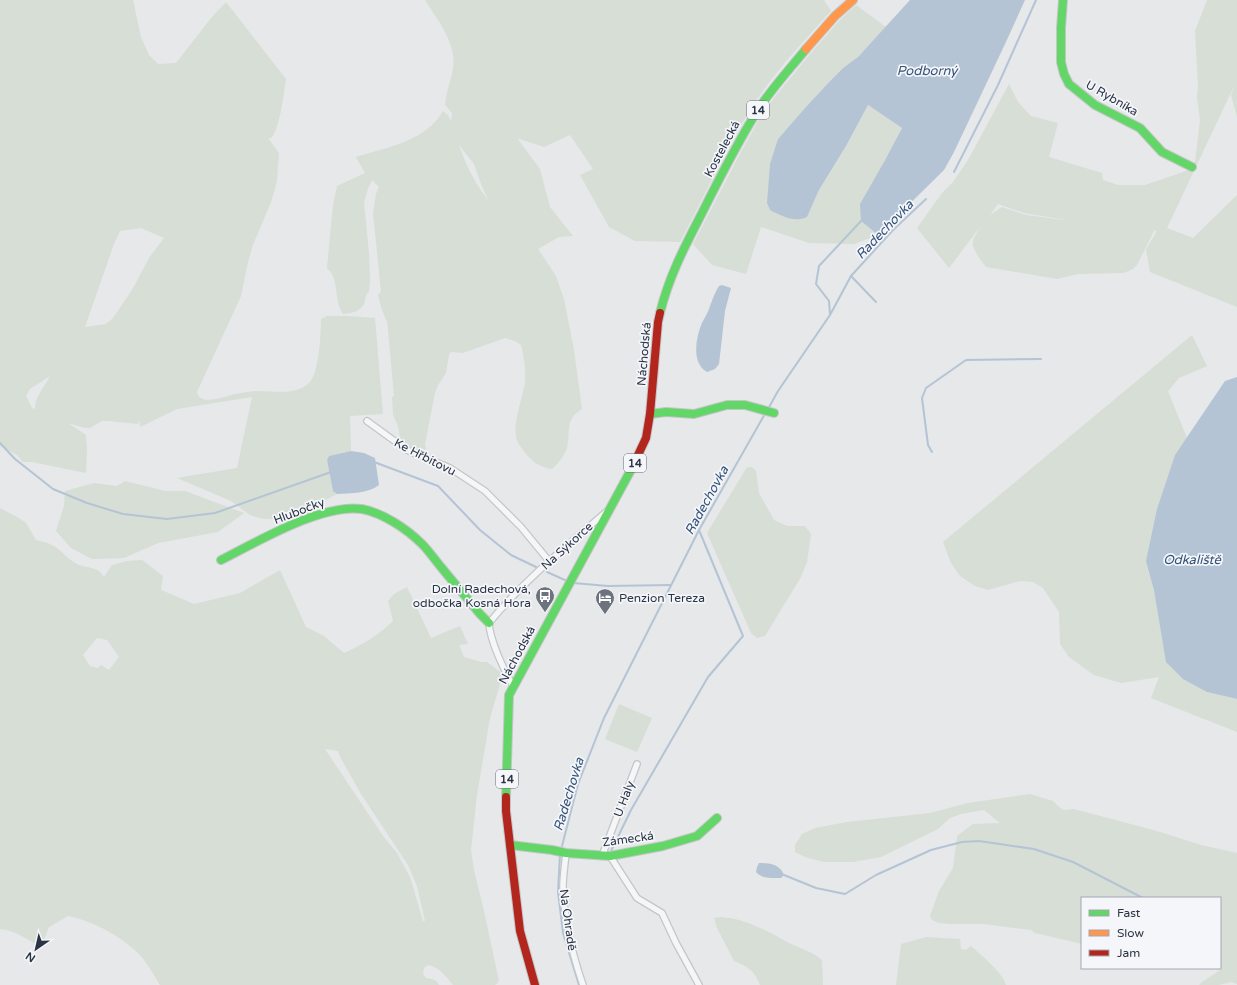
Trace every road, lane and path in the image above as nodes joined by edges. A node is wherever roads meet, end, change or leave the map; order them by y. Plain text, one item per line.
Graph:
1 (853, 0) edge
2 (1063, 0) edge
3 (1192, 167) dead end
4 (674, 266) joint
5 (773, 413) dead end
6 (650, 414) junction
7 (367, 420) dead end
8 (610, 508) junction
9 (221, 560) dead end
10 (549, 562) junction
11 (489, 623) junction
12 (513, 686) junction
13 (637, 764) dead end
14 (717, 818) dead end
15 (510, 846) junction
16 (566, 853) junction
17 (606, 856) junction
18 (535, 985) edge
19 (583, 985) edge
20 (699, 985) edge

1 - 4 main road, Kostelecká / 14
2 - 3 main road, U Rybníka
4 - 6 main road, Náchodská / 14
5 - 6 main road
6 - 8 main road, Náchodská / 14
7 - 10 street, Ke Hřbitovu
8 - 10 street, Na Sýkorce
8 - 12 main road, Náchodská / 14
9 - 11 main road, Hlubočky
10 - 11 street, Na Sýkorce
11 - 12 street
12 - 15 main road, Náchodská / 14
13 - 17 street, U Haly
14 - 17 main road, Zámecká
15 - 16 main road, Zámecká
15 - 18 main road, Náchodská / 14
16 - 17 main road, Zámecká
16 - 19 street, Na Ohradě
17 - 20 street

